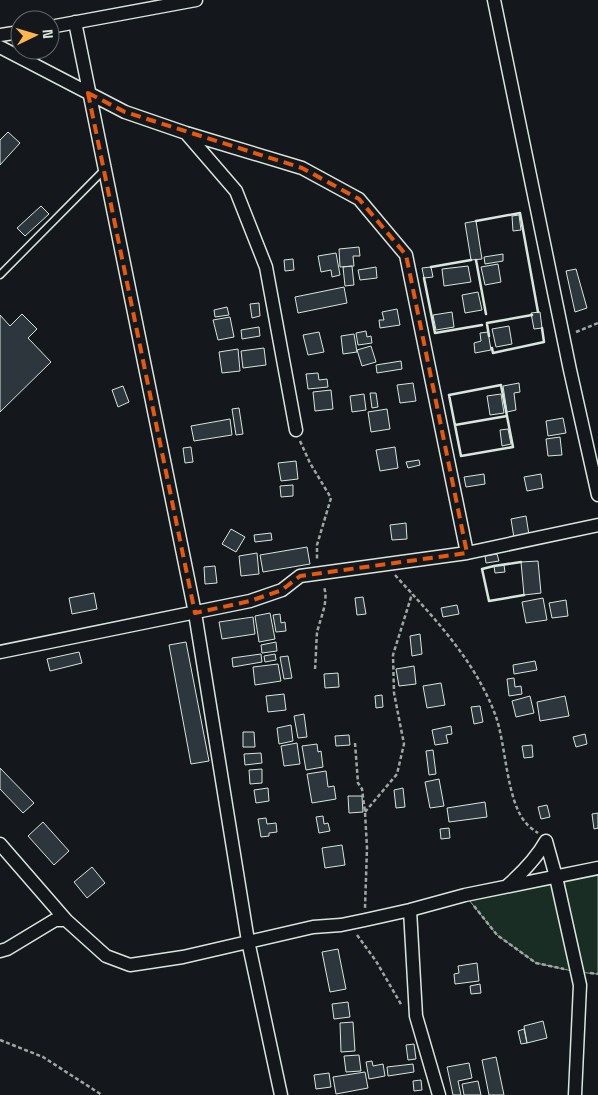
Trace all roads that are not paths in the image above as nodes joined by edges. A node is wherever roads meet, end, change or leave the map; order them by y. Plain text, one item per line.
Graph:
1 (196, 0) edge
2 (494, 0) edge
3 (75, 22) junction
4 (60, 25) edge
5 (0, 48) edge
6 (88, 93) junction
7 (186, 133) junction
8 (104, 170) junction
9 (0, 276) edge
10 (296, 430) road end
11 (598, 495) edge
12 (598, 525) edge
13 (467, 553) junction
14 (194, 613) junction
15 (0, 652) edge
16 (0, 844) edge
17 (598, 868) edge
18 (556, 876) junction
19 (506, 886) junction
20 (410, 910) junction
21 (66, 920) junction
22 (248, 941) junction
23 (0, 951) edge
24 (281, 1095) edge
25 (439, 1095) edge
26 (575, 1095) edge

1 - 3 street
2 - 11 street
3 - 4 street
3 - 6 street
5 - 6 street
6 - 7 street
6 - 8 street
7 - 10 street
7 - 13 street
8 - 9 lane
8 - 14 street
12 - 13 street
13 - 14 street
14 - 15 street
14 - 22 street
16 - 21 street
17 - 18 street
18 - 19 street
18 - 19 street
18 - 26 street
19 - 20 street
20 - 22 street
20 - 25 street
21 - 22 street
21 - 23 street
22 - 24 street

